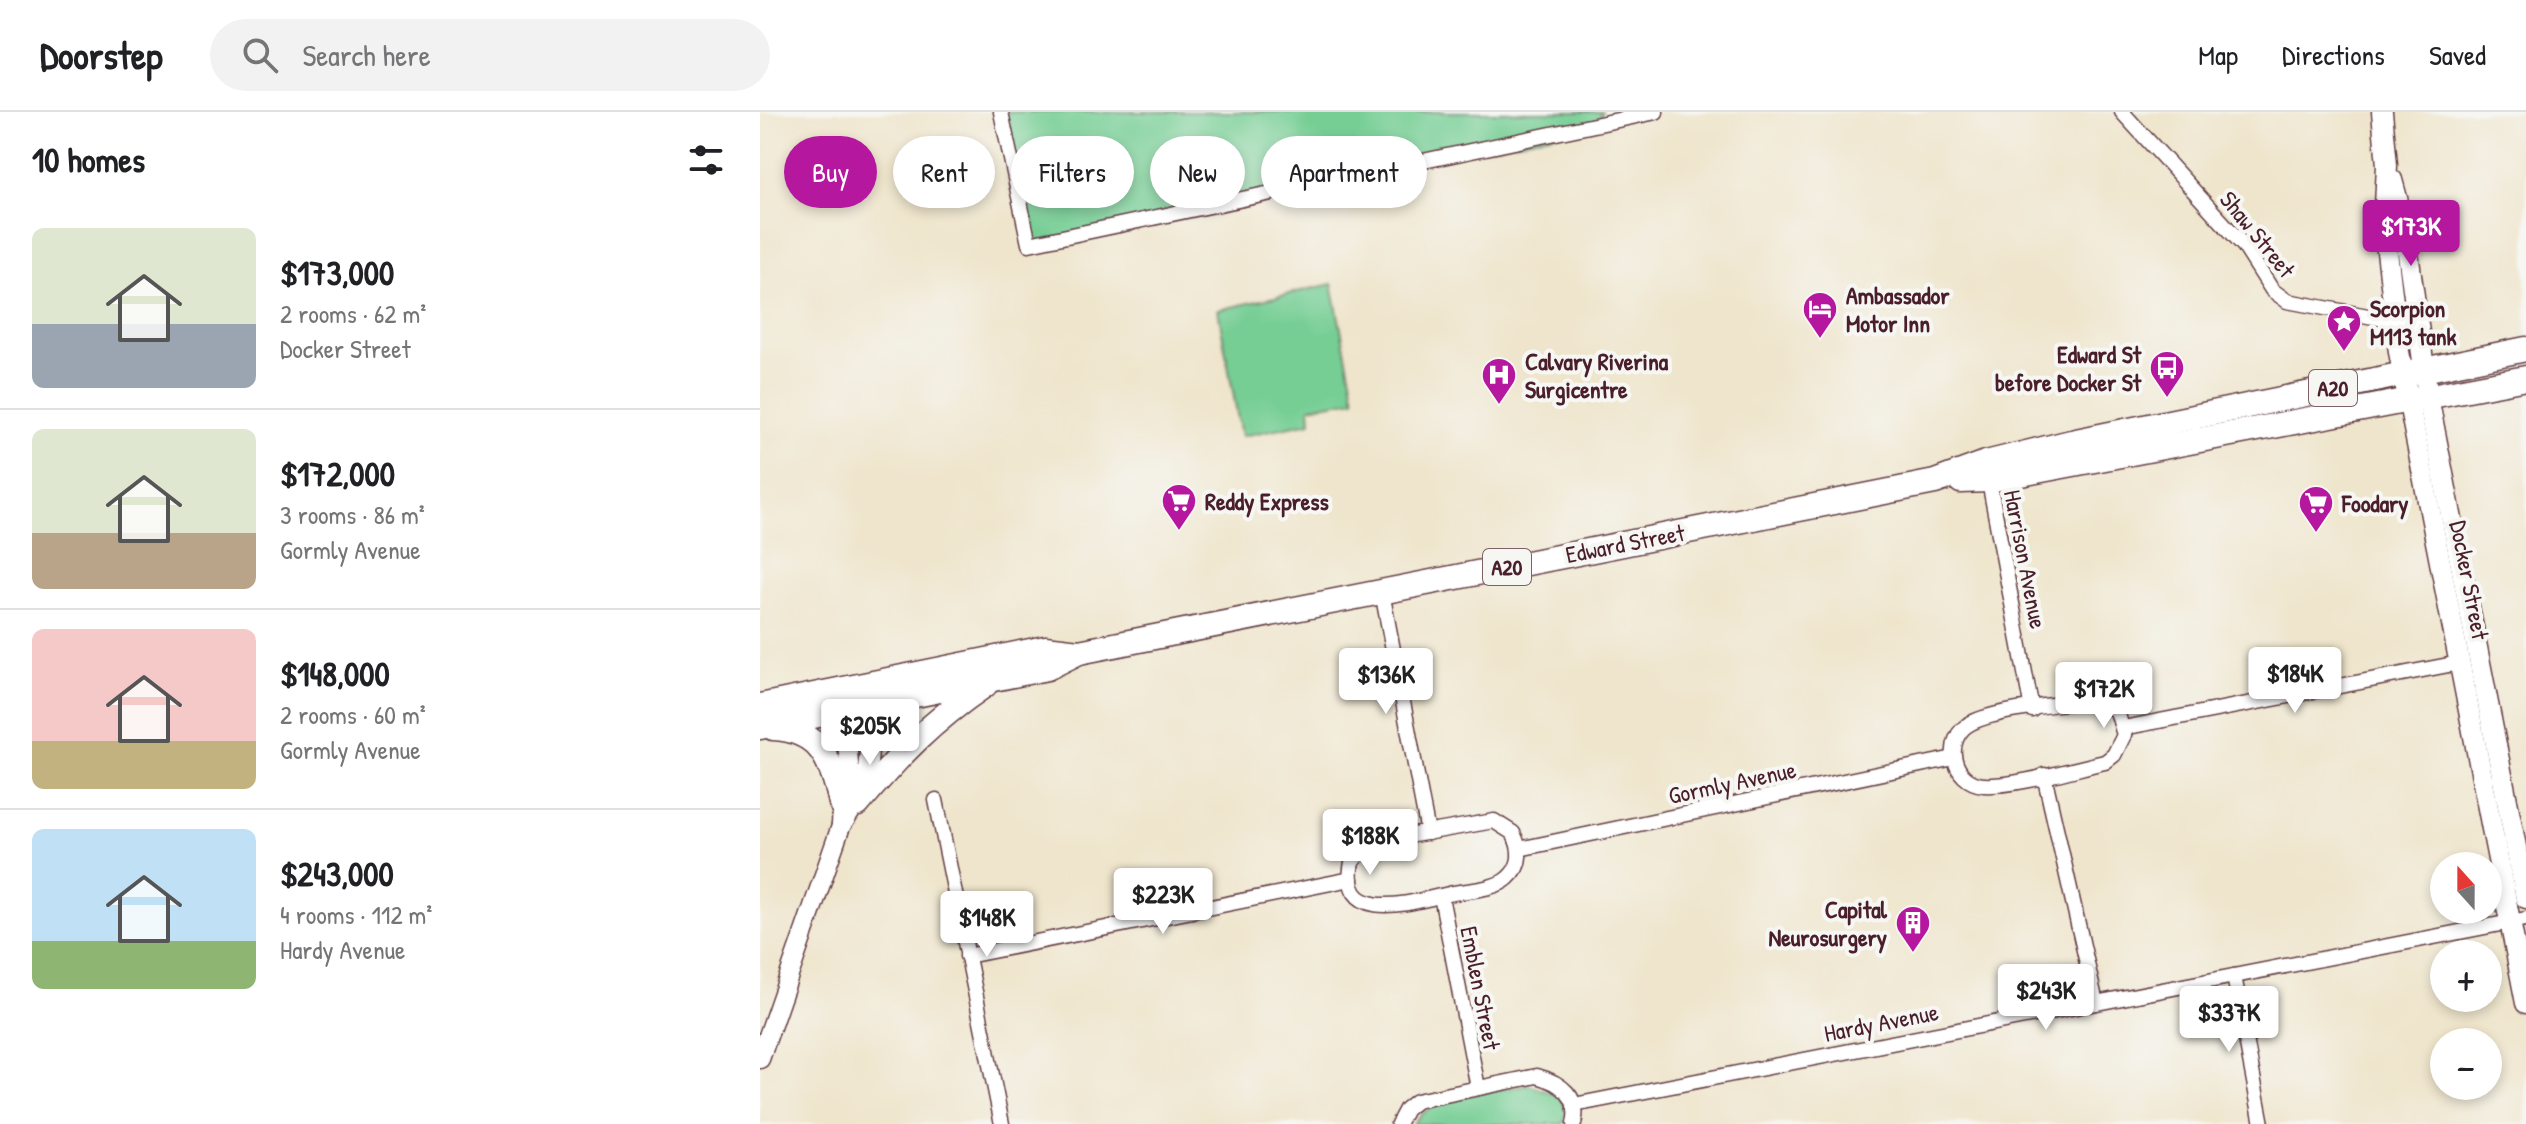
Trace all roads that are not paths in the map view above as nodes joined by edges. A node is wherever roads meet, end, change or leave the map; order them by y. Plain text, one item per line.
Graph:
1 (1001, 112) edge
2 (1656, 112) edge
3 (2122, 112) edge
4 (2382, 112) edge
5 (2387, 165) junction
6 (2395, 321) junction
7 (2526, 349) edge
8 (2413, 371) junction
9 (2526, 378) edge
10 (2418, 399) junction
11 (1988, 472) junction
12 (1382, 592) junction
13 (1079, 652) junction
14 (2459, 663) junction
15 (994, 679) junction
16 (861, 696) junction
17 (760, 706) edge
18 (844, 710) junction
19 (2032, 710) junction
20 (760, 727) edge
21 (2123, 728) junction
22 (1954, 758) junction
23 (2044, 775) junction
24 (936, 800) dead end
25 (846, 811) junction
26 (1428, 833) junction
27 (1519, 849) junction
28 (1351, 879) junction
29 (1441, 896) junction
30 (2526, 898) edge
31 (2518, 920) edge
32 (967, 956) junction
33 (2234, 976) junction
34 (2096, 1003) junction
35 (2526, 1003) edge
36 (760, 1059) edge
37 (1478, 1088) junction
38 (1574, 1105) junction
39 (1002, 1124) edge
40 (1398, 1124) edge
41 (1574, 1124) edge
42 (2262, 1124) edge

1 - 2 street
3 - 6 street, Shaw Street
4 - 5 main road, Docker Street
5 - 6 main road, Docker Street
5 - 8 main road, Docker Street
6 - 8 main road, Docker Street
7 - 8 highway, Edward Street / A20
8 - 10 main road, Docker Street
8 - 11 highway, Edward Street / A20
9 - 10 highway, Edward Street / A20
10 - 11 highway, Edward Street / A20
10 - 14 main road, Docker Street
10 - 30 main road, Docker Street
11 - 12 highway, Edward Street / A20
11 - 19 street, Harrison Avenue
12 - 13 highway, Edward Street / A20
12 - 26 street
13 - 15 highway, Edward Street / A20
13 - 16 highway, Edward Street / A20
14 - 21 street
14 - 31 main road, Docker Street
15 - 16 highway, Edward Street / A20
15 - 25 highway
16 - 17 highway, Edward Street / A20
16 - 18 highway, Edward Street / A20
16 - 25 street
18 - 20 highway, Edward Street / A20
18 - 25 street
19 - 21 street
19 - 22 street
20 - 25 highway
21 - 23 street
22 - 23 street
22 - 27 street, Gormly Avenue
23 - 34 street
24 - 32 street
25 - 36 street
26 - 27 street
26 - 28 street
27 - 29 street
28 - 29 street
28 - 32 street
29 - 37 street, Emblen Street
31 - 33 street, Hardy Avenue
31 - 35 main road, Docker Street
32 - 39 street
33 - 34 street, Hardy Avenue
33 - 42 street
34 - 38 street, Hardy Avenue
37 - 38 street
37 - 40 street
38 - 41 street

